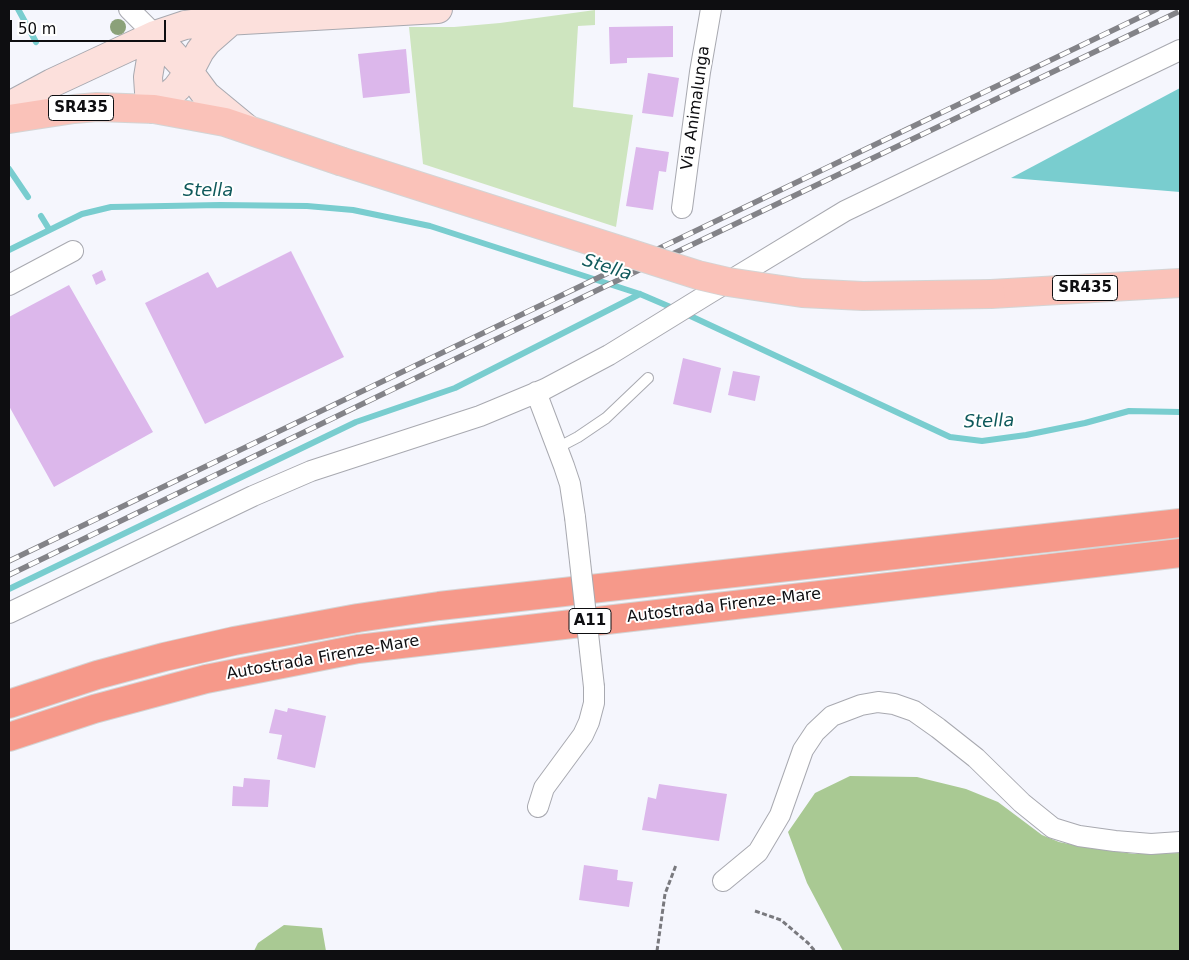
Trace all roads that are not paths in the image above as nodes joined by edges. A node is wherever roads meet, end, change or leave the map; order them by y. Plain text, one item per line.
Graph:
1 (128, 9) edge
2 (438, 9) edge
3 (711, 9) edge
4 (231, 20) junction
5 (155, 35) junction
6 (1180, 50) edge
7 (189, 72) junction
8 (9, 106) edge
9 (154, 109) junction
10 (9, 119) edge
11 (246, 128) junction
12 (682, 208) dead end
13 (73, 251) dead end
14 (1180, 283) edge
15 (9, 285) edge
16 (648, 378) dead end
17 (536, 392) junction
18 (559, 447) junction
19 (1180, 523) edge
20 (1180, 553) edge
21 (9, 613) edge
22 (9, 704) edge
23 (9, 736) edge
24 (538, 807) dead end
25 (1180, 842) edge
26 (723, 881) dead end

1 - 5 street
2 - 4 street
3 - 12 street, Via Animalunga
4 - 5 street
4 - 7 street
5 - 7 street
5 - 8 street
5 - 9 street
6 - 17 street
7 - 9 street
7 - 11 street
9 - 10 main road, SR435
9 - 11 main road, SR435
11 - 14 main road, SR435, bridge
13 - 15 street
16 - 18 lane
17 - 18 street
17 - 21 street
18 - 24 street, bridge
19 - 22 highway, Autostrada Firenze-Mare / A11
20 - 23 highway, Autostrada Firenze-Mare / A11
25 - 26 street

